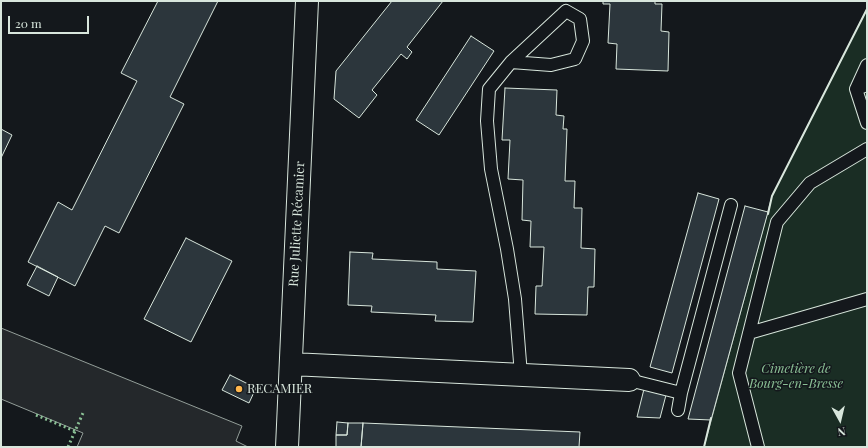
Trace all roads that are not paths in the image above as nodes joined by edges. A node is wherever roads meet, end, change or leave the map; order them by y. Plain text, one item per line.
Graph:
1 (307, 1) edge
2 (511, 62) junction
3 (867, 65) edge
4 (862, 87) edge
5 (867, 123) edge
6 (867, 149) edge
7 (731, 205) dead end
8 (867, 299) edge
9 (748, 333) junction
10 (290, 364) junction
11 (521, 375) junction
12 (629, 380) joint
13 (681, 393) junction
14 (678, 410) dead end
15 (287, 447) edge
16 (758, 447) edge

1 - 10 street, Rue Juliette Récamier
2 - 2 lane
2 - 11 lane
3 - 4 lane
4 - 5 lane
6 - 9 lane
7 - 13 lane
8 - 9 lane
9 - 16 lane
10 - 11 street
10 - 15 street, Rue Juliette Récamier
11 - 12 street
12 - 13 lane
13 - 14 lane

